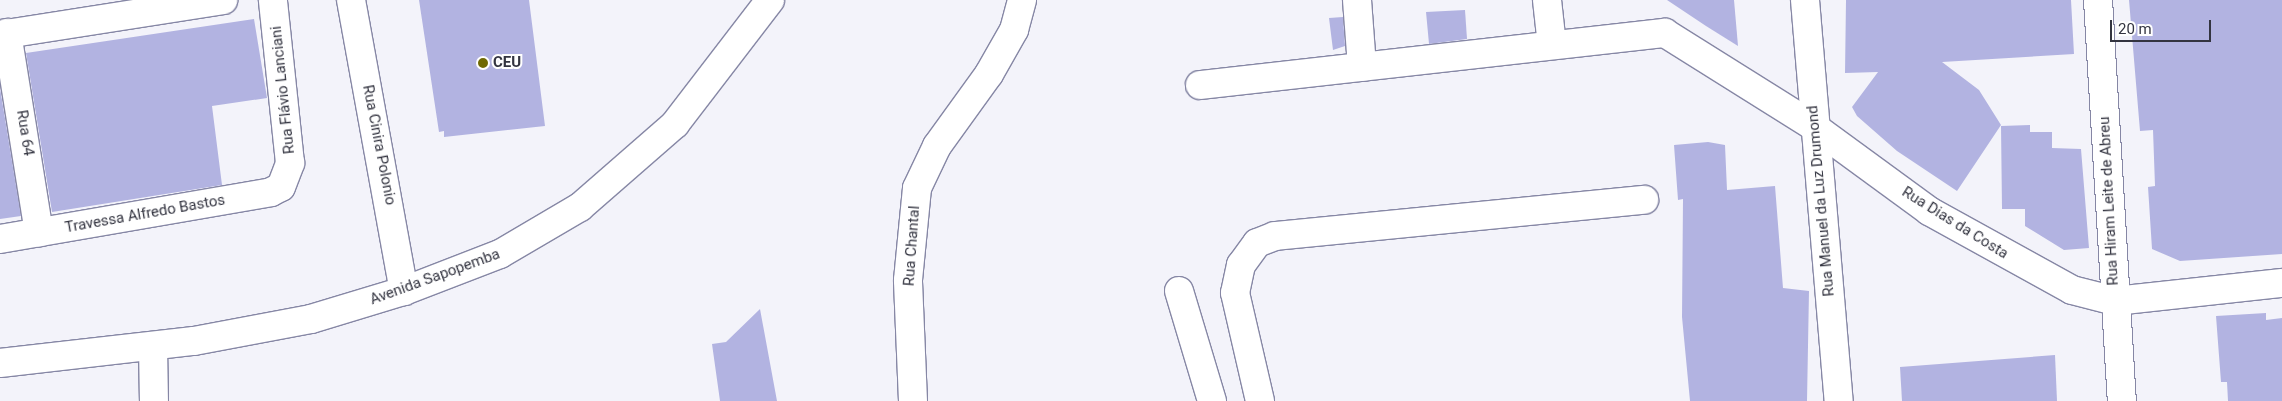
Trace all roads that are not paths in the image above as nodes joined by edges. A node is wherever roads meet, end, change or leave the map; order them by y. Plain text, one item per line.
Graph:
1 (223, 0) edge
2 (273, 0) edge
3 (351, 0) edge
4 (770, 0) edge
5 (1022, 0) edge
6 (1357, 0) edge
7 (1547, 0) edge
8 (1805, 0) edge
9 (2098, 0) edge
10 (3, 34) edge
11 (1552, 45) junction
12 (1362, 67) junction
13 (1200, 85) dead end
14 (1813, 126) junction
15 (287, 180) joint
16 (1644, 200) dead end
17 (39, 232) junction
18 (0, 239) edge
19 (2282, 283) edge
20 (404, 291) junction
21 (1179, 291) dead end
22 (2115, 301) junction
23 (153, 346) junction
24 (0, 363) edge
25 (154, 401) edge
26 (913, 401) edge
27 (1212, 401) edge
28 (1260, 401) edge
29 (1839, 401) edge
30 (2122, 401) edge

1 - 10 street
2 - 15 street, Rua Flávio Lanciani
3 - 20 street, Rua Cinira Polonio
4 - 20 street, Avenida Sapopemba
5 - 26 street, Rua Chantal
6 - 12 street
7 - 11 street
8 - 14 street, Rua Manuel da Luz Drumond
9 - 22 street, Rua Hiram Leite de Abreu
10 - 17 street, Rua 64
11 - 12 street
11 - 14 street, Rua Dias da Costa
12 - 13 street
14 - 22 street, Rua Dias da Costa
14 - 29 street, Rua Manuel da Luz Drumond
15 - 17 street, Travessa Alfredo Bastos
16 - 28 street
17 - 18 street, Travessa Alfredo Bastos
19 - 22 street, Rua Dias da Costa
20 - 23 street, Avenida Sapopemba
21 - 27 street
22 - 30 street, Rua Hiram Leite de Abreu
23 - 24 street, Avenida Sapopemba
23 - 25 street

